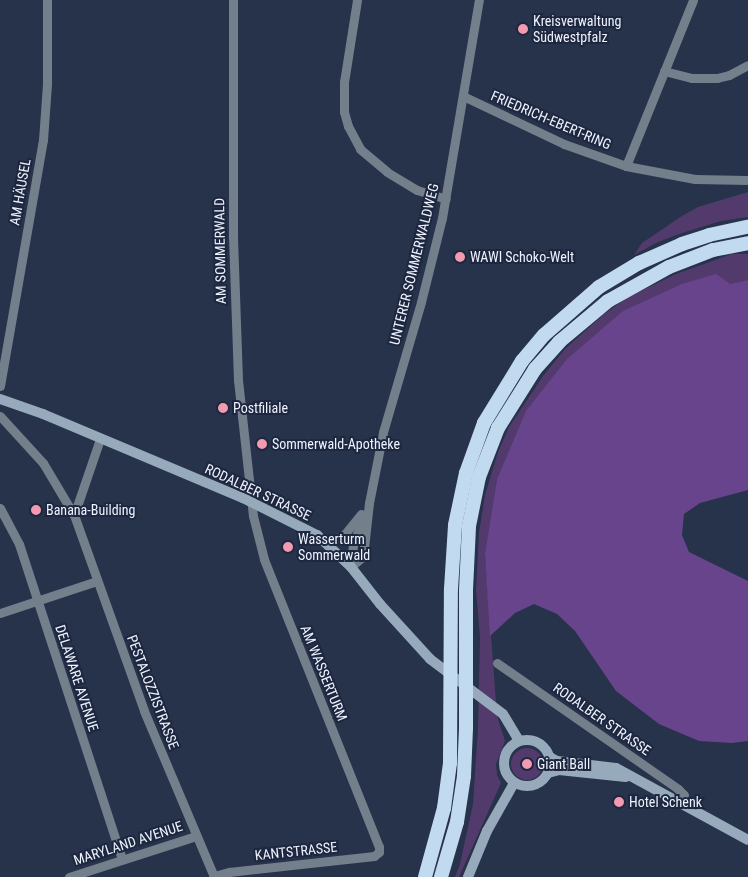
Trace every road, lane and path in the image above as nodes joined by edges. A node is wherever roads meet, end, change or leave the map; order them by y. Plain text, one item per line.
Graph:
1 (47, 0) edge
2 (233, 0) edge
3 (357, 0) edge
4 (479, 0) edge
5 (694, 0) edge
6 (748, 65) edge
7 (664, 71) junction
8 (463, 96) junction
9 (626, 166) junction
10 (748, 180) edge
11 (446, 199) junction
12 (748, 227) edge
13 (748, 243) edge
14 (0, 386) edge
15 (0, 399) edge
16 (0, 416) edge
17 (100, 438) junction
18 (251, 501) junction
19 (369, 503) junction
20 (0, 508) edge
21 (74, 515) junction
22 (328, 543) junction
23 (351, 566) junction
24 (97, 581) junction
25 (38, 600) junction
26 (0, 613) edge
27 (497, 664) dead end
28 (519, 741) junction
29 (550, 758) junction
30 (548, 773) junction
31 (638, 780) junction
32 (514, 783) junction
33 (681, 803) junction
34 (196, 836) junction
35 (748, 840) edge
36 (379, 852) joint
37 (122, 860) junction
38 (68, 877) edge
39 (214, 877) edge
40 (425, 877) edge
41 (441, 877) edge
42 (468, 877) edge

1 - 14 street, AM HÄUSEL
2 - 18 street, AM SOMMERWALD
3 - 11 street
4 - 8 street, UNTERER SOMMERWALDWEG
5 - 7 street
6 - 7 street
7 - 9 street
8 - 9 street, FRIEDRICH-EBERT-RING
8 - 11 street, UNTERER SOMMERWALDWEG
9 - 10 street, FRIEDRICH-EBERT-RING
11 - 19 street, UNTERER SOMMERWALDWEG
12 - 40 highway
13 - 41 highway
15 - 17 main road, RODALBER STRASSE
16 - 21 street, PESTALOZZISTRASSE
17 - 18 main road, RODALBER STRASSE
17 - 21 street
18 - 22 main road, RODALBER STRASSE
18 - 36 street, AM WASSERTURM
19 - 22 street, UNTERER SOMMERWALDWEG
19 - 23 street, UNTERER SOMMERWALDWEG
20 - 25 street, DELAWARE AVENUE
21 - 24 street, PESTALOZZISTRASSE
22 - 23 main road, RODALBER STRASSE
23 - 28 main road, RODALBER STRASSE
24 - 25 street
24 - 34 street, PESTALOZZISTRASSE
25 - 26 street
25 - 37 street, DELAWARE AVENUE
27 - 33 street, RODALBER STRASSE
28 - 29 main road
28 - 32 main road
29 - 30 main road
29 - 31 main road
30 - 31 main road
30 - 32 main road
31 - 33 main road
32 - 42 main road
33 - 35 main road
34 - 37 street, MARYLAND AVENUE
34 - 39 street, PESTALOZZISTRASSE
36 - 39 street, KANTSTRASSE
37 - 38 street, MARYLAND AVENUE

